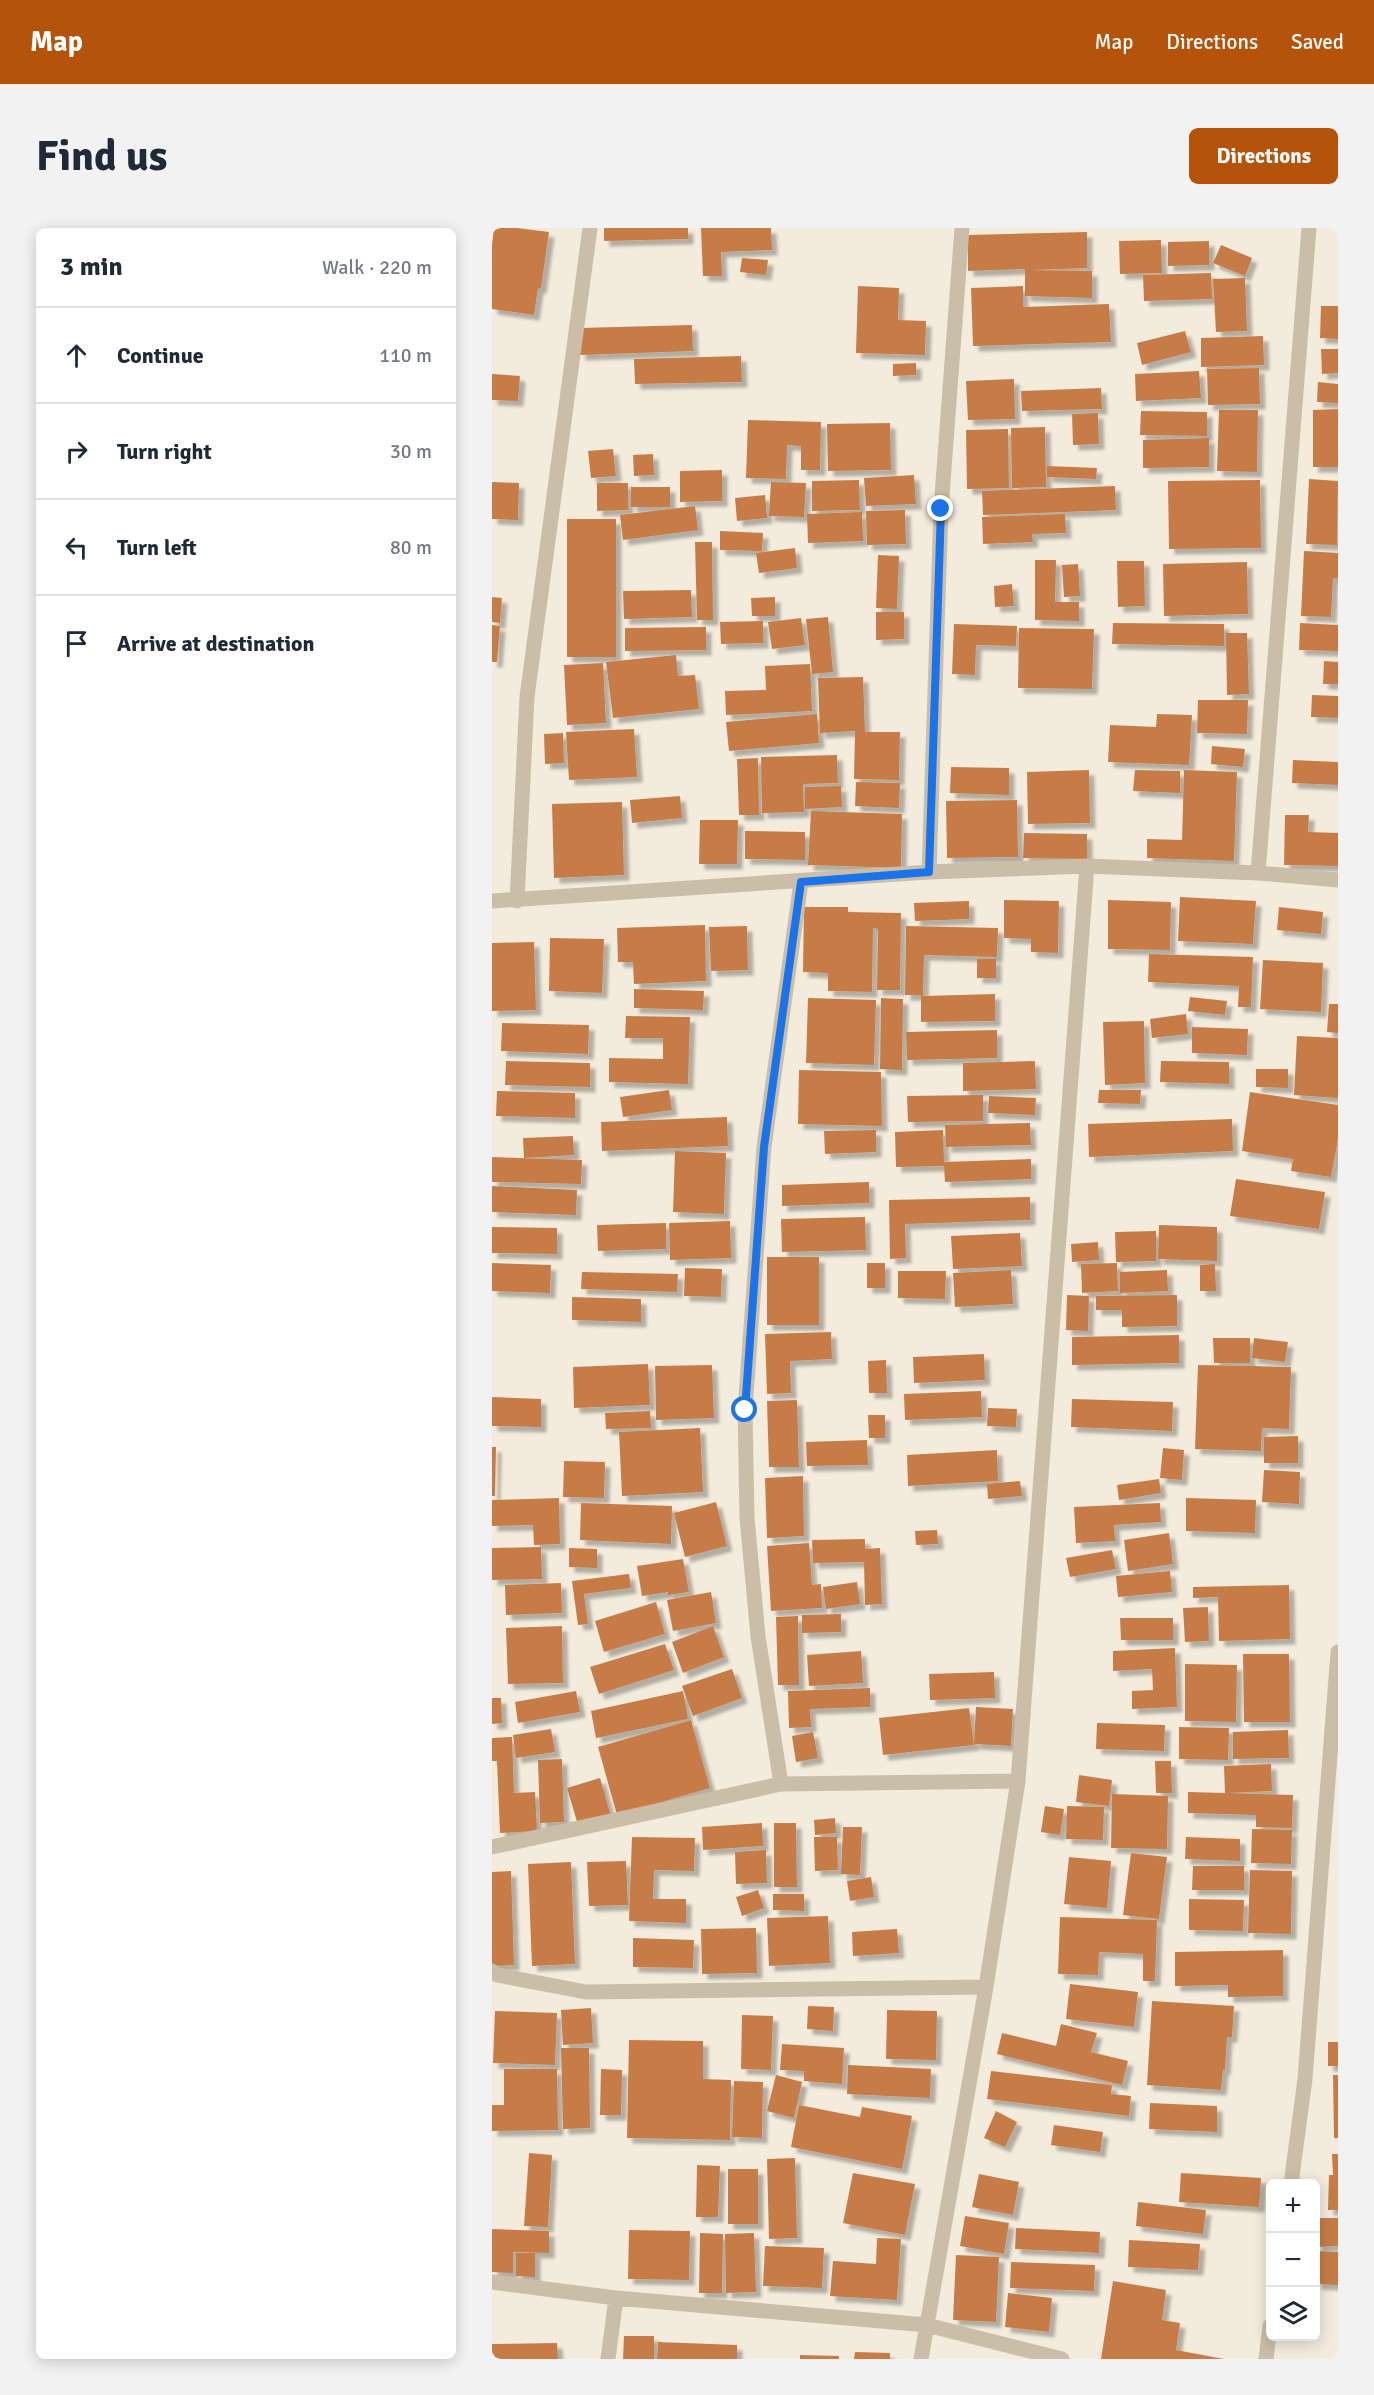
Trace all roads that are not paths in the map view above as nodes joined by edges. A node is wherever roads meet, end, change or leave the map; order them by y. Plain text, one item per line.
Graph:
1 (590, 228) edge
2 (962, 228) edge
3 (1309, 228) edge
4 (1087, 866) junction
5 (929, 872) junction
6 (1258, 873) junction
7 (1338, 880) edge
8 (801, 882) junction
9 (492, 901) edge
10 (517, 901) junction
11 (1338, 1652) edge
12 (1018, 1781) junction
13 (781, 1784) junction
14 (492, 1847) edge
15 (492, 1971) edge
16 (986, 1987) junction
17 (1292, 2179) edge
18 (492, 2282) edge
19 (616, 2298) junction
20 (927, 2325) junction
21 (1268, 2341) edge
22 (608, 2359) edge
23 (921, 2359) edge
24 (1062, 2359) edge
25 (1266, 2359) edge

1 - 10 street
2 - 5 street
3 - 6 street
4 - 5 street
4 - 6 street
4 - 12 street
5 - 8 street
6 - 7 street
8 - 10 street
8 - 13 street
9 - 10 street
11 - 17 street
12 - 13 street
12 - 16 street
13 - 14 street
15 - 16 street
16 - 20 street
18 - 19 street
19 - 20 street
19 - 22 street
20 - 23 street
20 - 24 street
21 - 25 street

